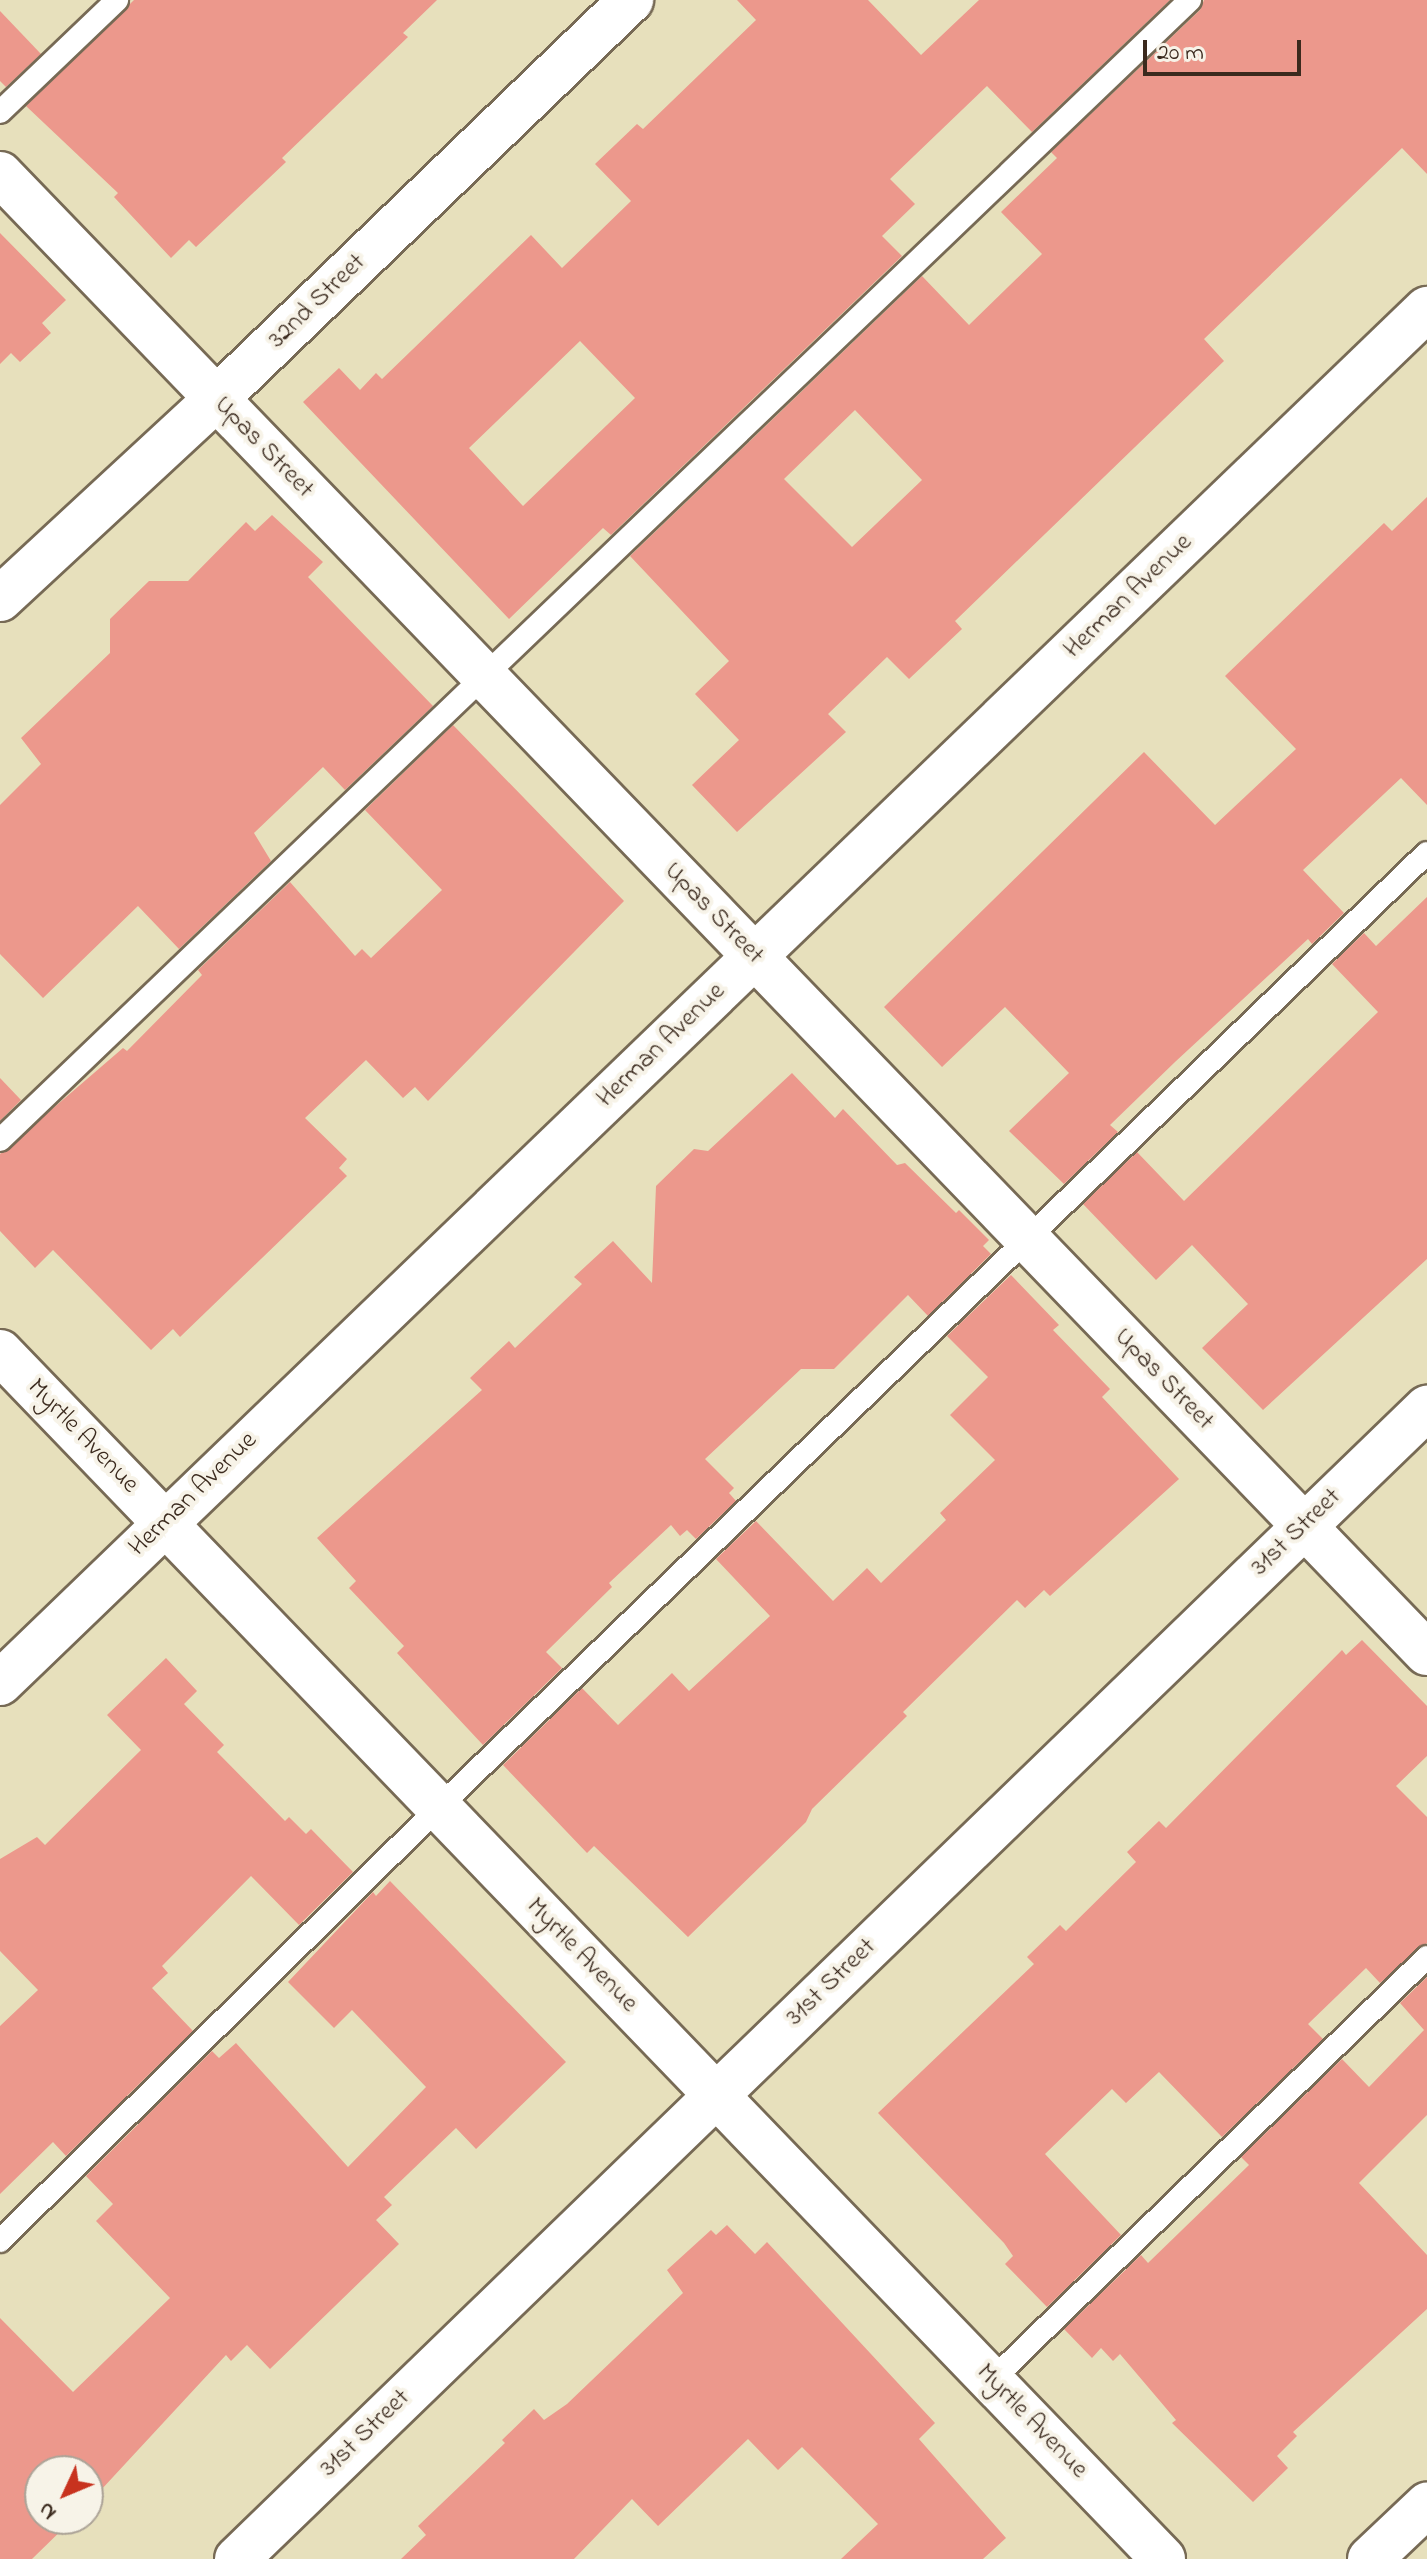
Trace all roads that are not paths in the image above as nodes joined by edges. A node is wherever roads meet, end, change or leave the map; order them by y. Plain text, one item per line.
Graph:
1 (117, 0) edge
2 (631, 0) edge
3 (1190, 0) edge
4 (0, 112) edge
5 (0, 174) edge
6 (1427, 309) edge
7 (216, 399) junction
8 (0, 599) edge
9 (483, 676) junction
10 (1427, 853) edge
11 (755, 957) junction
12 (0, 1140) edge
13 (1026, 1238) junction
14 (0, 1352) edge
15 (1427, 1408) edge
16 (165, 1523) junction
17 (1304, 1526) junction
18 (1427, 1653) edge
19 (0, 1683) edge
20 (439, 1807) junction
21 (1427, 1957) edge
22 (714, 2097) junction
23 (0, 2241) edge
24 (991, 2381) junction
25 (1427, 2505) edge
26 (237, 2559) edge
27 (1163, 2559) edge
28 (1370, 2559) edge

1 - 4 lane
2 - 7 street, 32nd Street
3 - 9 lane
5 - 7 street, Upas Street
6 - 11 street, Herman Avenue
7 - 8 street, 32nd Street
7 - 9 street, Upas Street
9 - 11 street, Upas Street
9 - 12 lane
10 - 13 lane
11 - 13 street, Upas Street
11 - 16 street, Herman Avenue
13 - 17 street, Upas Street
13 - 20 lane
14 - 16 street, Myrtle Avenue
15 - 17 street, 31st Street
16 - 19 street, Herman Avenue
16 - 20 street, Myrtle Avenue
17 - 18 street, Upas Street
17 - 22 street, 31st Street
20 - 22 street, Myrtle Avenue
20 - 23 lane
21 - 24 lane
22 - 24 street, Myrtle Avenue
22 - 26 street, 31st Street
24 - 27 street, Myrtle Avenue
25 - 28 street

